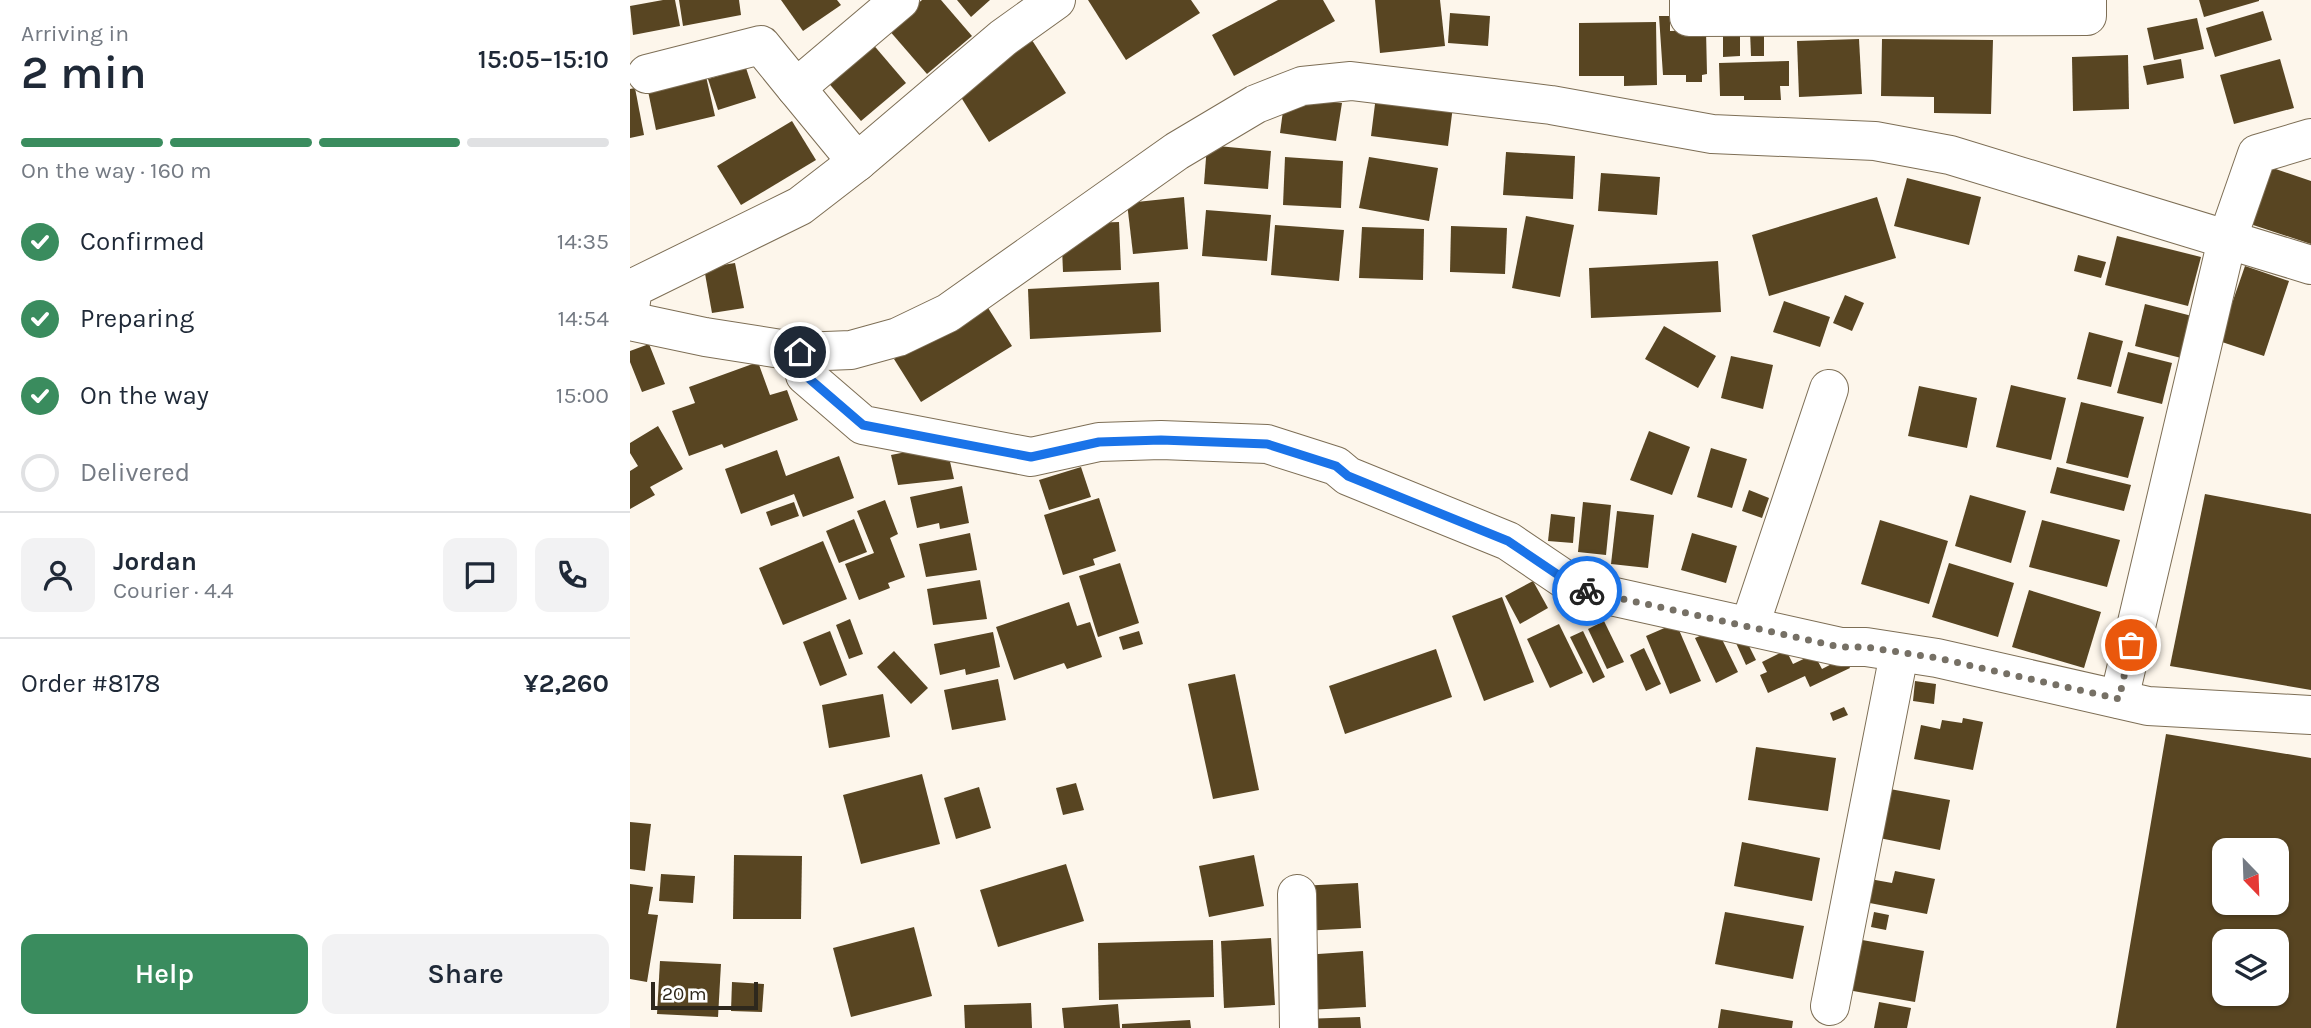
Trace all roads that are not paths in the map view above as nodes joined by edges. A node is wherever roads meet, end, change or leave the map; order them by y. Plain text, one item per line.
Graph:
1 (900, 0) edge
2 (1056, 0) edge
3 (1689, 0) edge
4 (2087, 0) edge
5 (1892, 8) edge
6 (648, 74) dead end
7 (796, 88) junction
8 (2311, 138) edge
9 (857, 162) junction
10 (2227, 240) junction
11 (2311, 265) edge
12 (631, 301) edge
13 (800, 352) junction
14 (1829, 389) dead end
15 (1750, 625) junction
16 (1899, 654) junction
17 (2119, 699) junction
18 (2311, 715) edge
19 (1297, 894) dead end
20 (1830, 1006) dead end
21 (1299, 1028) edge

1 - 7 street
2 - 9 street
3 - 5 street
4 - 5 street
6 - 7 street
7 - 9 street
8 - 10 street
9 - 12 street
10 - 11 street
10 - 13 street
10 - 17 street
12 - 13 street
13 - 15 street
14 - 15 street
15 - 16 street
16 - 17 street
16 - 20 street
17 - 18 street
19 - 21 street

